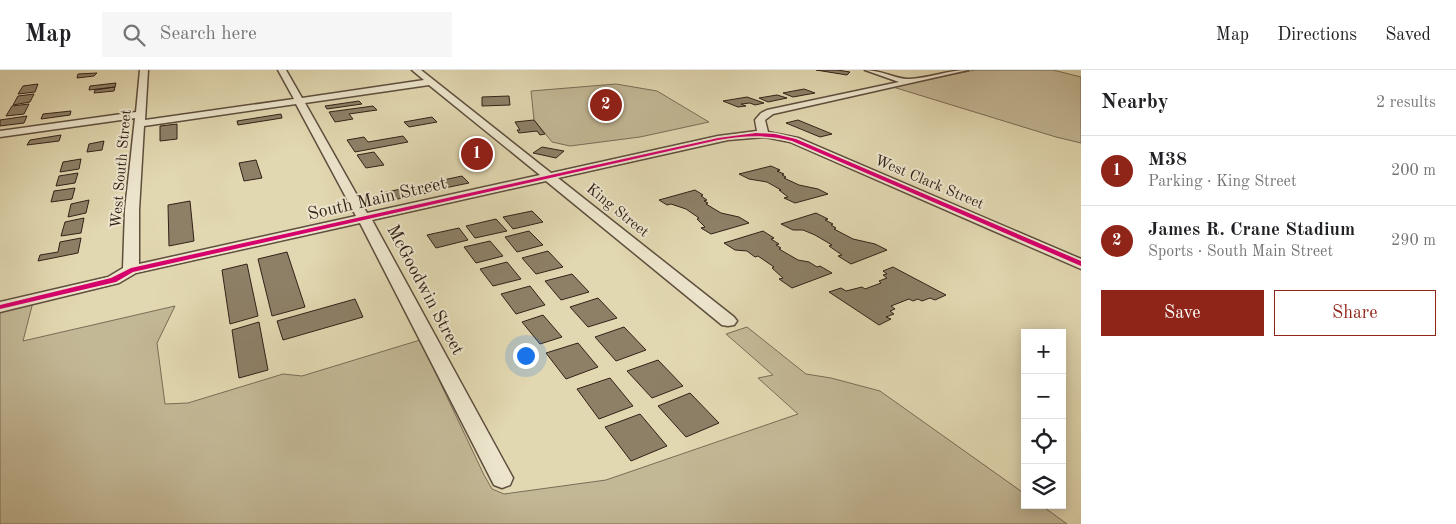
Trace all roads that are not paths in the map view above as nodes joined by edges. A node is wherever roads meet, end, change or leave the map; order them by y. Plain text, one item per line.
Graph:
1 (144, 70) edge
2 (282, 70) edge
3 (416, 70) edge
4 (869, 70) edge
5 (964, 70) edge
6 (908, 81) junction
7 (430, 82) junction
8 (299, 101) junction
9 (140, 119) junction
10 (0, 134) edge
11 (763, 134) junction
12 (548, 177) junction
13 (363, 218) junction
14 (1081, 264) edge
15 (131, 270) junction
16 (0, 307) edge
17 (728, 321) dead end
18 (502, 478) dead end

1 - 9 street, West South Street
2 - 8 street, McGoodwin Street
3 - 7 street, King Street
4 - 6 street
5 - 6 street
6 - 11 street
7 - 8 street
7 - 12 street, King Street
8 - 9 street
8 - 13 street, McGoodwin Street
9 - 10 street
9 - 15 street, West South Street
11 - 12 street, South Main Street
11 - 14 street, West Clark Street
12 - 13 street, South Main Street
12 - 17 street, King Street
13 - 15 street, South Main Street
13 - 18 street, McGoodwin Street
15 - 16 street, South Main Street

